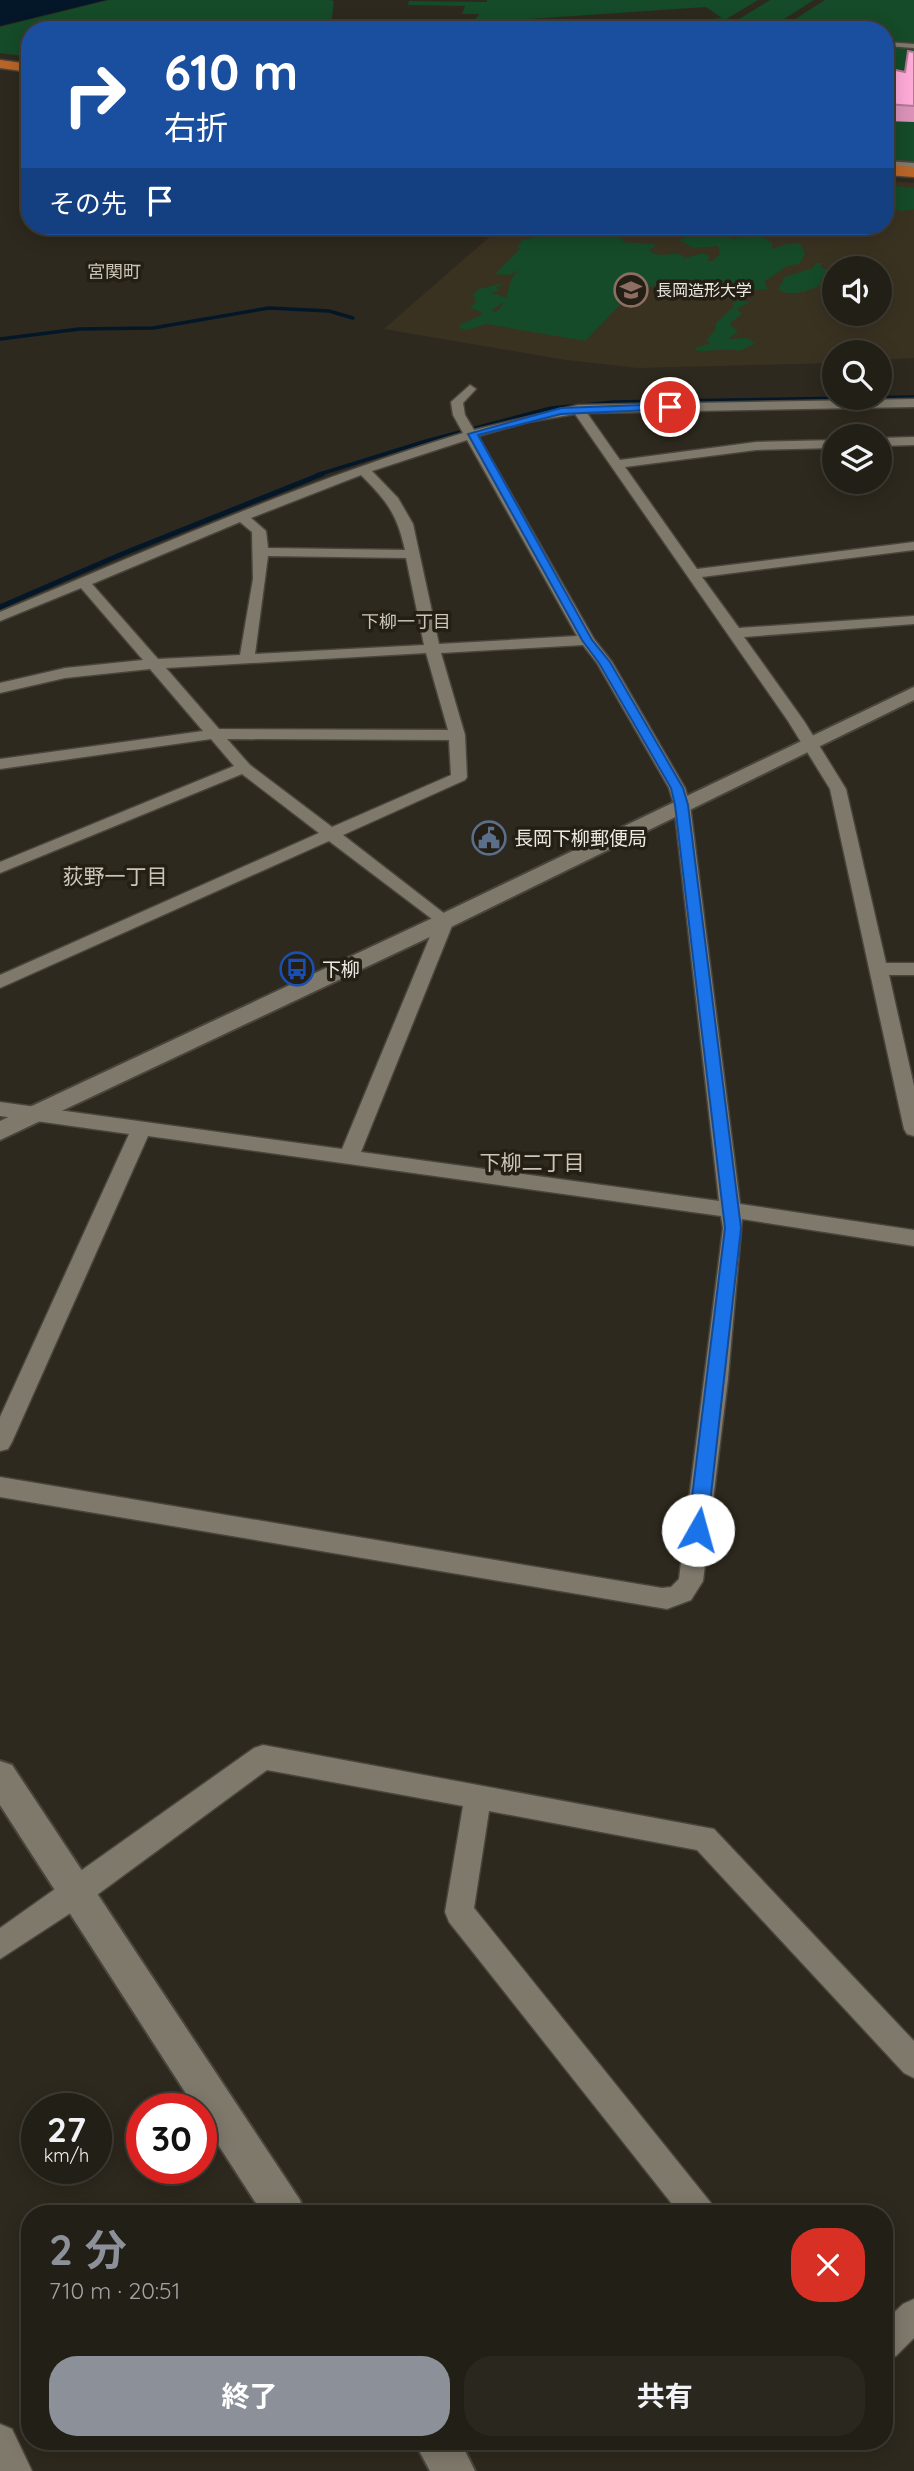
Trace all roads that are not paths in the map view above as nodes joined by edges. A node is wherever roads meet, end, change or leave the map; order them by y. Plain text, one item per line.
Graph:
1 (894, 45) edge
2 (914, 46) edge
3 (0, 62) edge
4 (21, 65) edge
5 (894, 167) edge
6 (914, 167) edge
7 (894, 168) edge
8 (914, 172) edge
9 (894, 177) edge
10 (914, 178) edge
11 (470, 389) dead end
12 (914, 403) edge
13 (578, 409) junction
14 (472, 434) junction
15 (907, 441) edge
16 (822, 444) edge
17 (914, 456) edge
18 (618, 464) junction
19 (363, 470) junction
20 (241, 516) junction
21 (914, 546) edge
22 (261, 552) junction
23 (411, 554) junction
24 (692, 574) junction
25 (84, 583) junction
26 (0, 617) edge
27 (914, 620) edge
28 (734, 633) junction
29 (587, 640) junction
30 (433, 649) junction
31 (247, 659) junction
32 (154, 664) junction
33 (0, 688) edge
34 (914, 693) edge
35 (215, 734) junction
36 (457, 735) junction
37 (810, 743) junction
38 (0, 764) edge
39 (244, 768) junction
40 (682, 805) junction
41 (332, 834) junction
42 (0, 868) edge
43 (444, 921) junction
44 (879, 969) junction
45 (914, 969) edge
46 (0, 982) edge
47 (0, 1110) edge
48 (33, 1114) junction
49 (141, 1129) junction
50 (914, 1129) edge
51 (0, 1131) edge
52 (349, 1157) junction
53 (732, 1211) junction
54 (914, 1238) edge
55 (0, 1442) edge
56 (0, 1487) edge
57 (0, 1776) edge
58 (478, 1796) junction
59 (76, 1893) junction
60 (0, 1945) edge
61 (914, 2063) edge
62 (280, 2205) edge
63 (693, 2205) edge
64 (914, 2315) edge
65 (893, 2335) edge
66 (0, 2441) edge
67 (15, 2471) edge

1 - 2 street
3 - 4 highway
5 - 6 street
7 - 8 highway
9 - 10 highway
11 - 14 street
12 - 13 street
13 - 14 street
13 - 18 street
14 - 19 street
14 - 29 street
15 - 17 street
16 - 18 street
18 - 24 street
19 - 20 street
19 - 23 street
20 - 22 street
20 - 25 street
21 - 24 street
22 - 23 street
22 - 31 street
23 - 30 street
24 - 28 street
25 - 26 street
25 - 32 street
27 - 28 street
28 - 37 street
29 - 30 street
29 - 40 street
30 - 31 street
30 - 36 street
31 - 32 street
32 - 33 street
32 - 35 street
34 - 37 street
35 - 36 street
35 - 38 street
35 - 39 street
36 - 41 street
37 - 40 street
37 - 44 street
39 - 41 street
39 - 42 street
40 - 43 street
40 - 53 street
41 - 43 street
41 - 46 street
43 - 48 street
43 - 52 street
44 - 45 street
44 - 50 street
47 - 48 street
48 - 49 street
48 - 51 street
49 - 52 street
49 - 55 street
52 - 53 street
53 - 54 street
53 - 56 street
57 - 59 street
58 - 59 street
58 - 61 street
58 - 63 street
59 - 60 street
59 - 62 street
64 - 65 street
66 - 67 street

